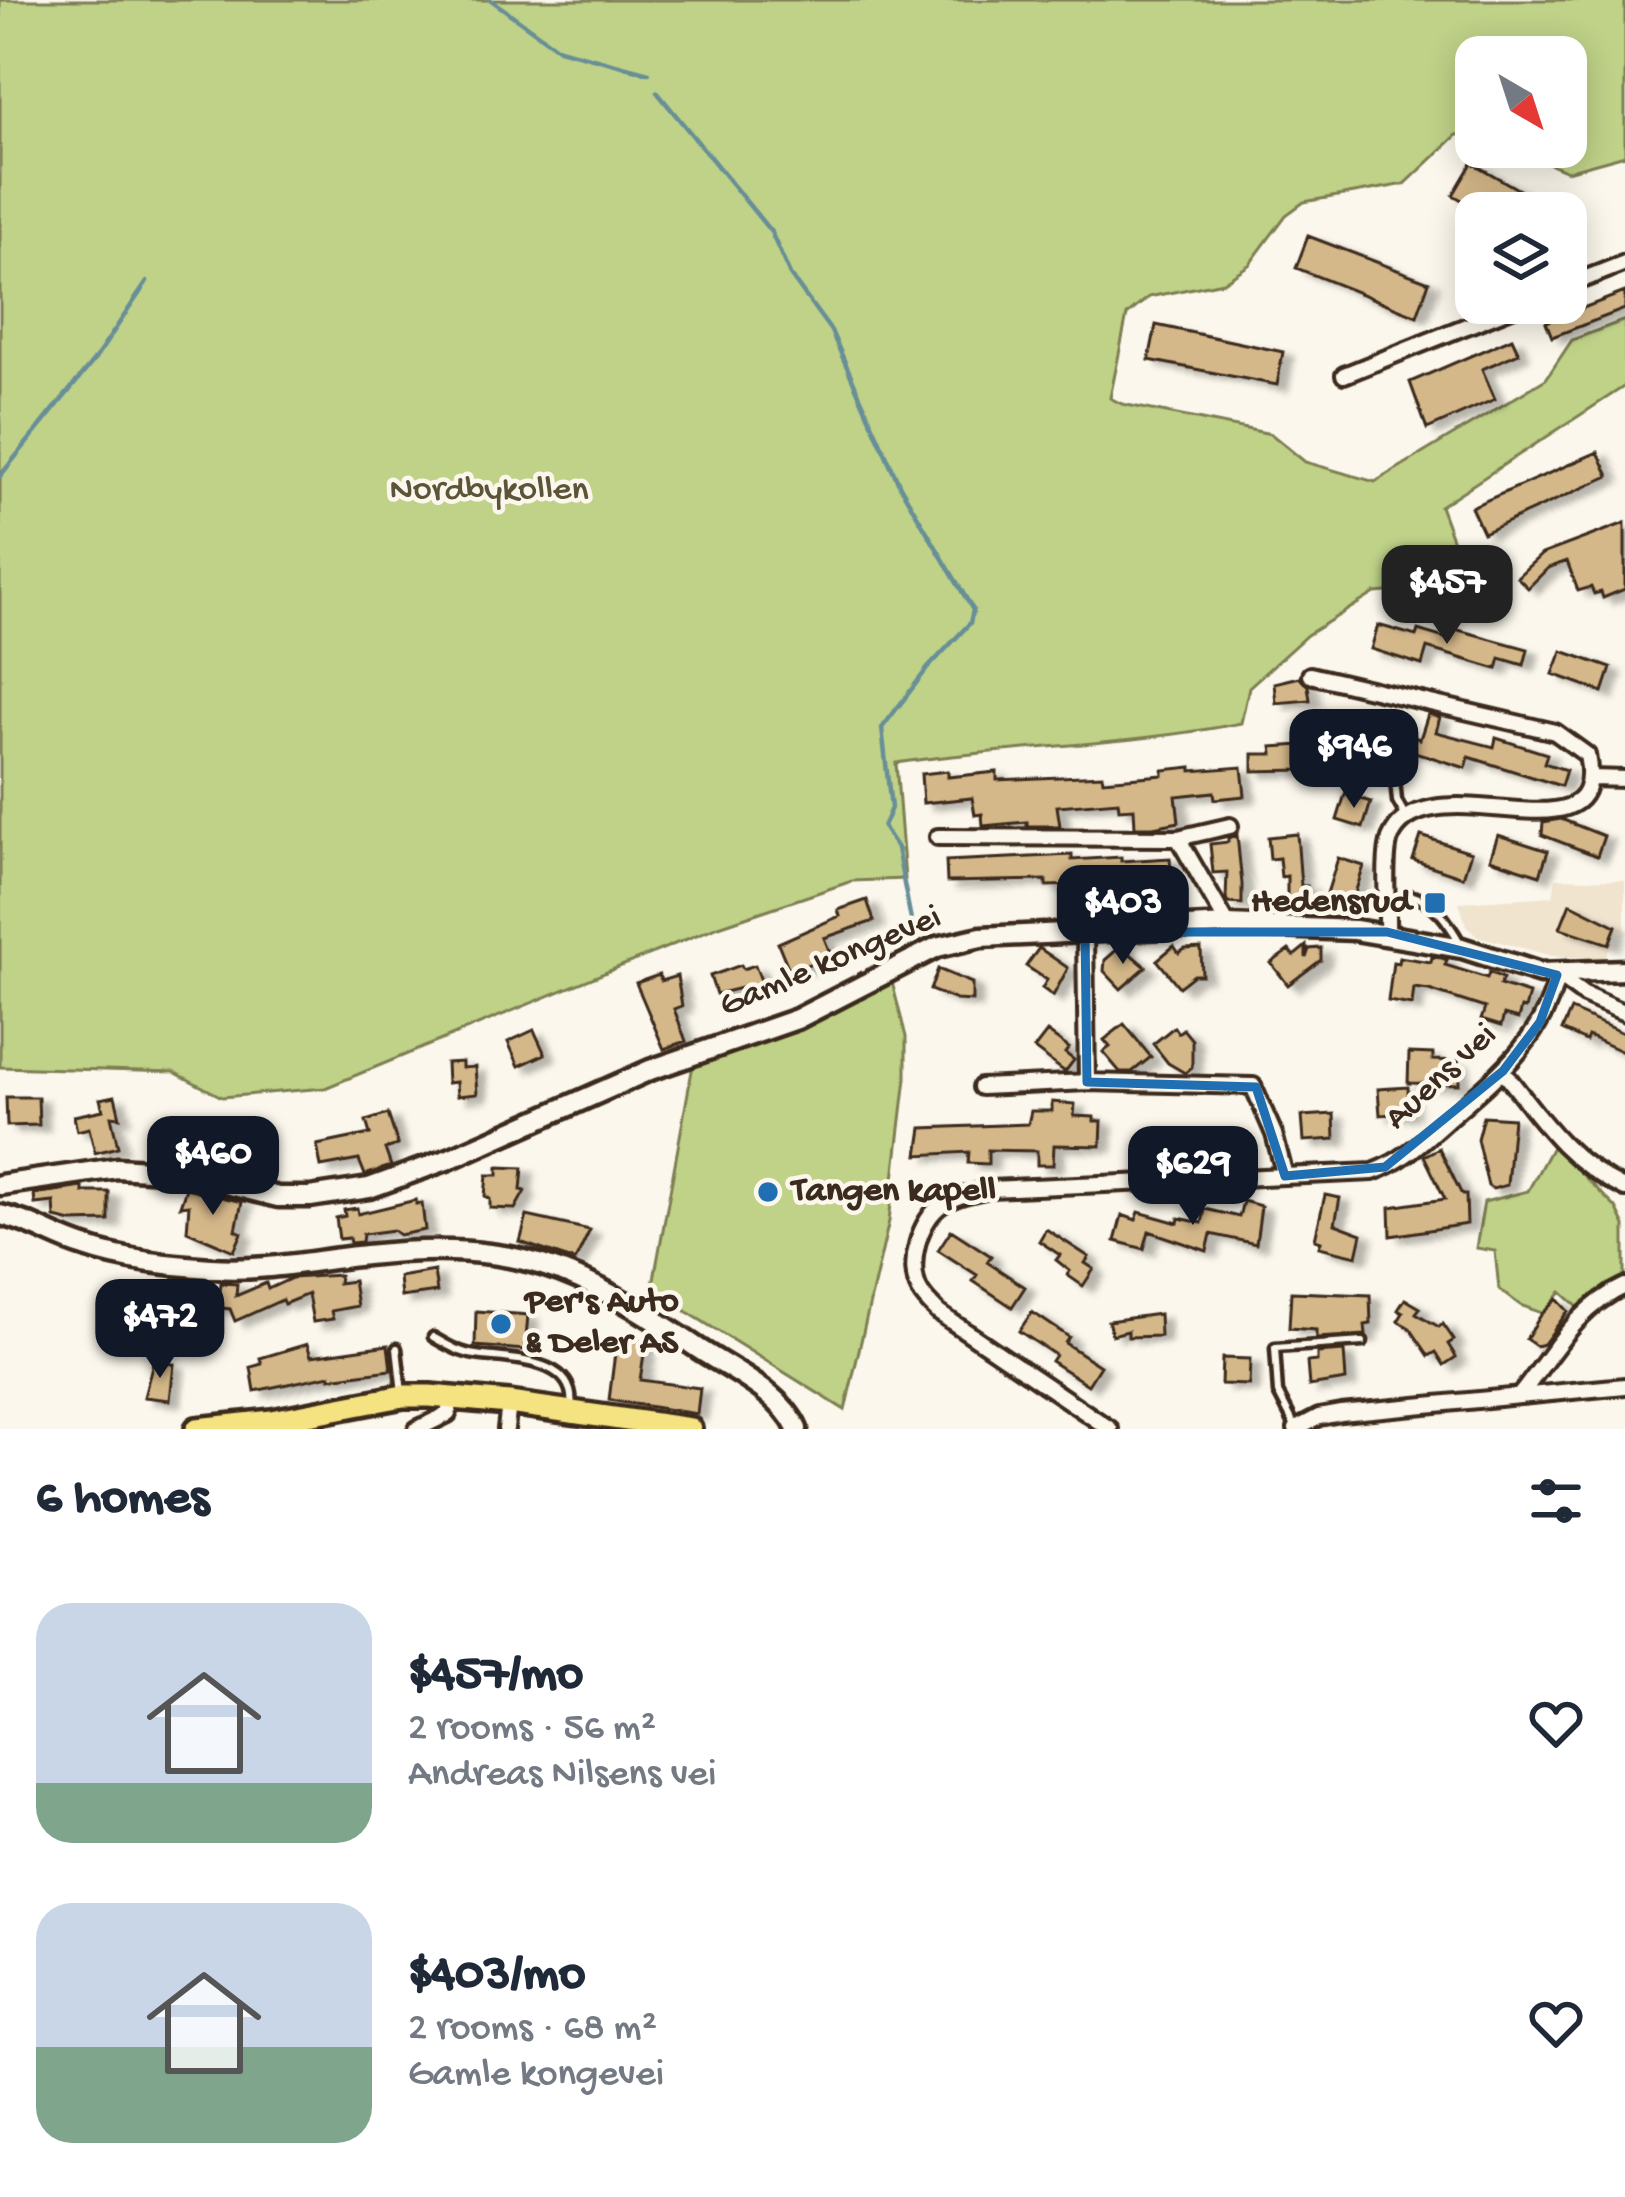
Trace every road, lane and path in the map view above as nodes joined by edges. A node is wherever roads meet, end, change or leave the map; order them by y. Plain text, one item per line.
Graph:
1 (1625, 262) edge
2 (1587, 277) edge
3 (1472, 324) edge
4 (1344, 376) dead end
5 (1310, 675) dead end
6 (1394, 769) dead end
7 (1592, 778) junction
8 (1625, 779) edge
9 (1406, 817) junction
10 (1230, 826) dead end
11 (938, 837) dead end
12 (1178, 838) junction
13 (1388, 905) junction
14 (1228, 926) junction
15 (1084, 932) junction
16 (1387, 932) junction
17 (1462, 947) junction
18 (1625, 970) edge
19 (1557, 975) junction
20 (1625, 1013) edge
21 (1503, 1071) junction
22 (1087, 1082) junction
23 (981, 1088) dead end
24 (1285, 1176) junction
25 (0, 1185) edge
26 (1625, 1189) edge
27 (0, 1215) edge
28 (1625, 1286) edge
29 (433, 1337) dead end
30 (1363, 1342) dead end
31 (397, 1348) dead end
32 (1625, 1386) edge
33 (1520, 1395) junction
34 (403, 1396) junction
35 (452, 1397) junction
36 (509, 1402) junction
37 (571, 1412) junction
38 (1296, 1428) edge
39 (197, 1429) edge
40 (417, 1429) edge
41 (506, 1429) edge
42 (690, 1429) edge
43 (797, 1429) edge
44 (1110, 1429) edge

1 - 2 street
3 - 4 street
5 - 7 street
6 - 9 lane
7 - 8 street
7 - 9 street
9 - 13 street
10 - 12 street
11 - 12 street
12 - 14 street
13 - 16 street
13 - 17 lane
14 - 15 main road, Gamle kongevei
14 - 16 main road, Gamle kongevei
15 - 22 street
15 - 25 main road, Gamle kongevei
16 - 17 main road, Gamle kongevei
17 - 19 main road, Gamle kongevei
18 - 19 main road, Gamle kongevei
19 - 20 street, Gamle kongevei
19 - 21 street, Auens vei
21 - 24 street, Auens vei
21 - 26 street
22 - 23 street
22 - 24 street
24 - 44 street, Auens vei
27 - 43 main road
28 - 33 street
29 - 37 lane
30 - 38 lane
31 - 34 lane
32 - 33 street
33 - 38 street
34 - 35 main road
34 - 39 main road
35 - 36 main road
35 - 40 street
36 - 37 main road
36 - 41 street
37 - 42 main road

